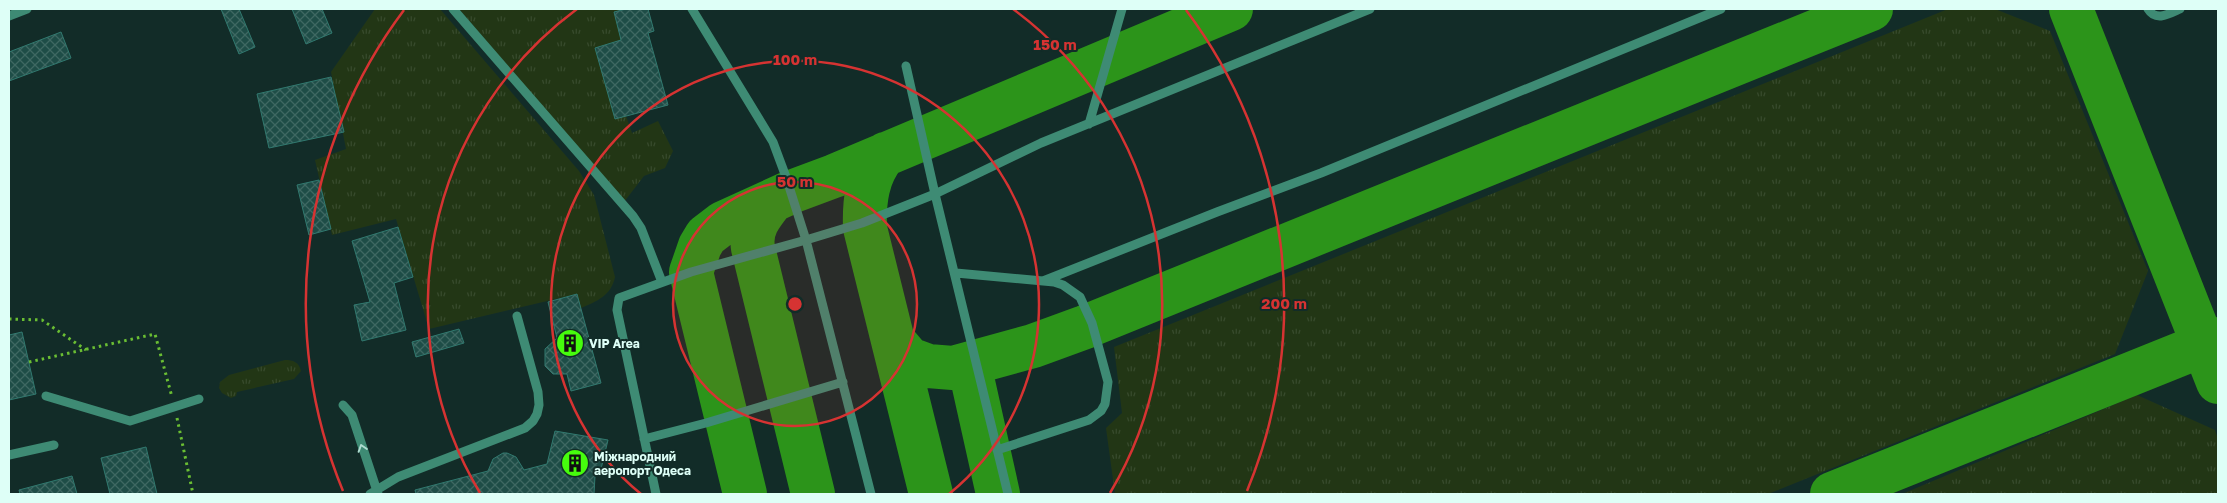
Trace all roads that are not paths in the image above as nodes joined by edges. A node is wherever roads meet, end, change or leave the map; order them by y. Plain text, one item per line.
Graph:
1 (27, 9) edge
2 (453, 9) edge
3 (692, 9) edge
4 (1122, 9) edge
5 (1370, 9) edge
6 (1721, 9) edge
7 (2148, 9) edge
8 (2180, 9) edge
9 (9, 16) edge
10 (906, 66) dead end
11 (1089, 124) junction
12 (935, 194) junction
13 (806, 240) junction
14 (956, 273) junction
15 (1042, 281) junction
16 (662, 282) junction
17 (517, 316) dead end
18 (842, 382) junction
19 (46, 396) dead end
20 (199, 399) dead end
21 (343, 405) dead end
22 (644, 439) junction
23 (54, 445) dead end
24 (997, 450) junction
25 (9, 454) edge
26 (375, 493) edge
27 (656, 494) edge
28 (871, 494) edge
29 (1008, 494) edge

1 - 9 lane
2 - 16 lane
3 - 13 lane
4 - 11 lane
5 - 11 lane
6 - 15 lane
7 - 8 lane
10 - 12 lane
11 - 12 lane
12 - 13 lane
12 - 14 lane
13 - 16 lane
13 - 18 lane
14 - 15 lane
14 - 24 lane
15 - 24 lane
16 - 22 lane
17 - 26 lane
18 - 22 lane
18 - 28 lane
19 - 20 lane
26 -> 21 lane
22 - 27 lane
23 - 25 lane
24 - 29 lane

